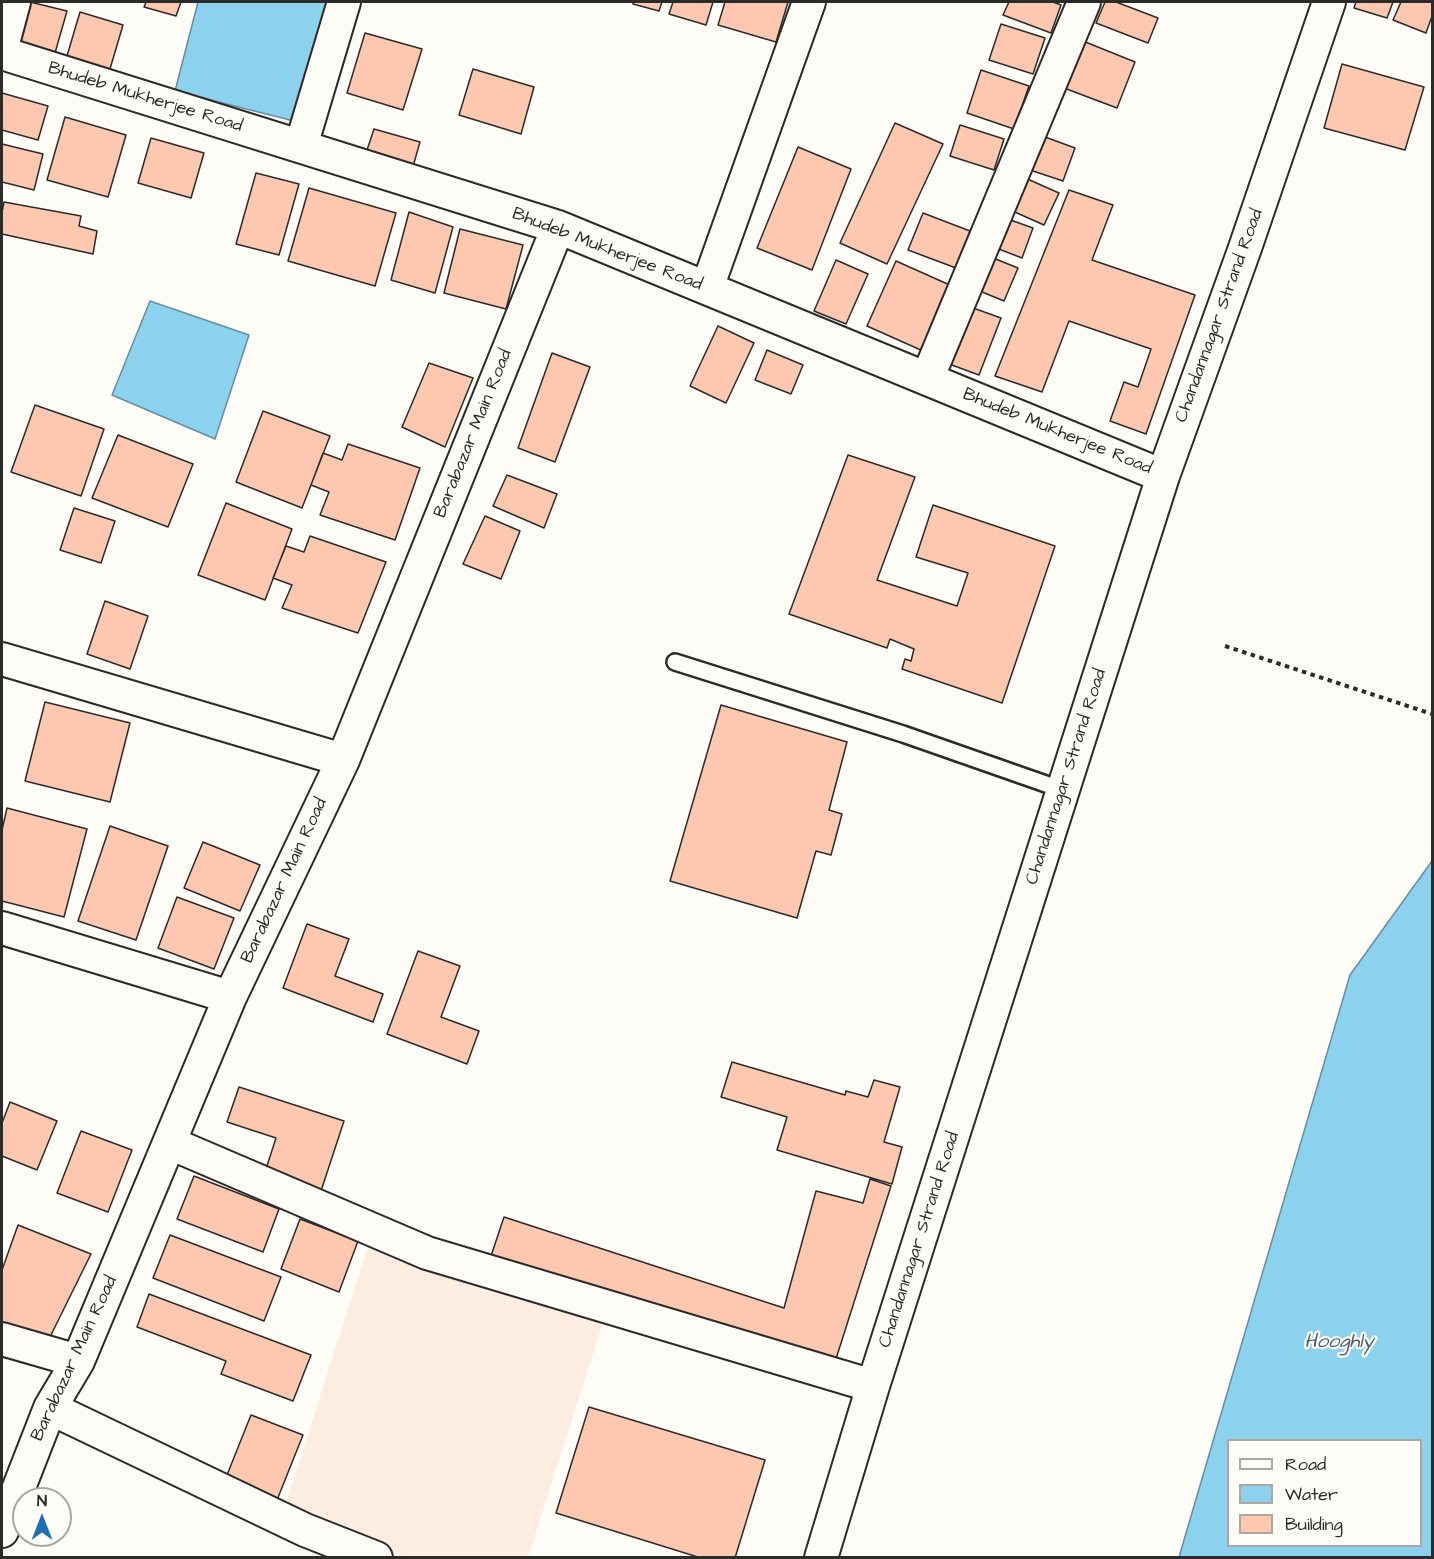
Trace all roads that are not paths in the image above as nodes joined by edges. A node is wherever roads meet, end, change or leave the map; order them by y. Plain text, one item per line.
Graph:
1 (14, 2) edge
2 (344, 2) edge
3 (809, 2) edge
4 (1084, 2) edge
5 (1329, 2) edge
6 (2, 46) edge
7 (2, 53) edge
8 (301, 146) junction
9 (558, 227) junction
10 (707, 288) junction
11 (927, 378) junction
12 (1163, 476) junction
13 (2, 659) edge
14 (675, 662) dead end
15 (343, 760) junction
16 (1063, 790) junction
17 (2, 928) edge
18 (230, 997) junction
19 (170, 1143) junction
20 (2, 1339) edge
21 (78, 1360) junction
22 (873, 1386) junction
23 (50, 1408) junction
24 (2, 1531) edge
25 (376, 1557) edge
26 (821, 1557) edge

1 - 6 street
2 - 8 street
3 - 10 street
4 - 11 street
5 - 12 street, Chandannagar Strand Road
7 - 8 street, Bhudeb Mukherjee Road
8 - 9 street, Bhudeb Mukherjee Road
9 - 10 street, Bhudeb Mukherjee Road
9 - 15 street, Barabazar Main Road
10 - 11 street, Bhudeb Mukherjee Road
11 - 12 street, Bhudeb Mukherjee Road
12 - 16 street, Chandannagar Strand Road
13 - 15 street
14 - 16 lane
15 - 18 street, Barabazar Main Road
16 - 22 street, Chandannagar Strand Road
17 - 18 street
18 - 19 street, Barabazar Main Road
19 - 21 street, Barabazar Main Road
19 - 22 street
20 - 21 street
21 - 23 street, Barabazar Main Road
22 - 26 street, Chandannagar Strand Road
23 - 24 street, Barabazar Main Road
23 - 25 street

